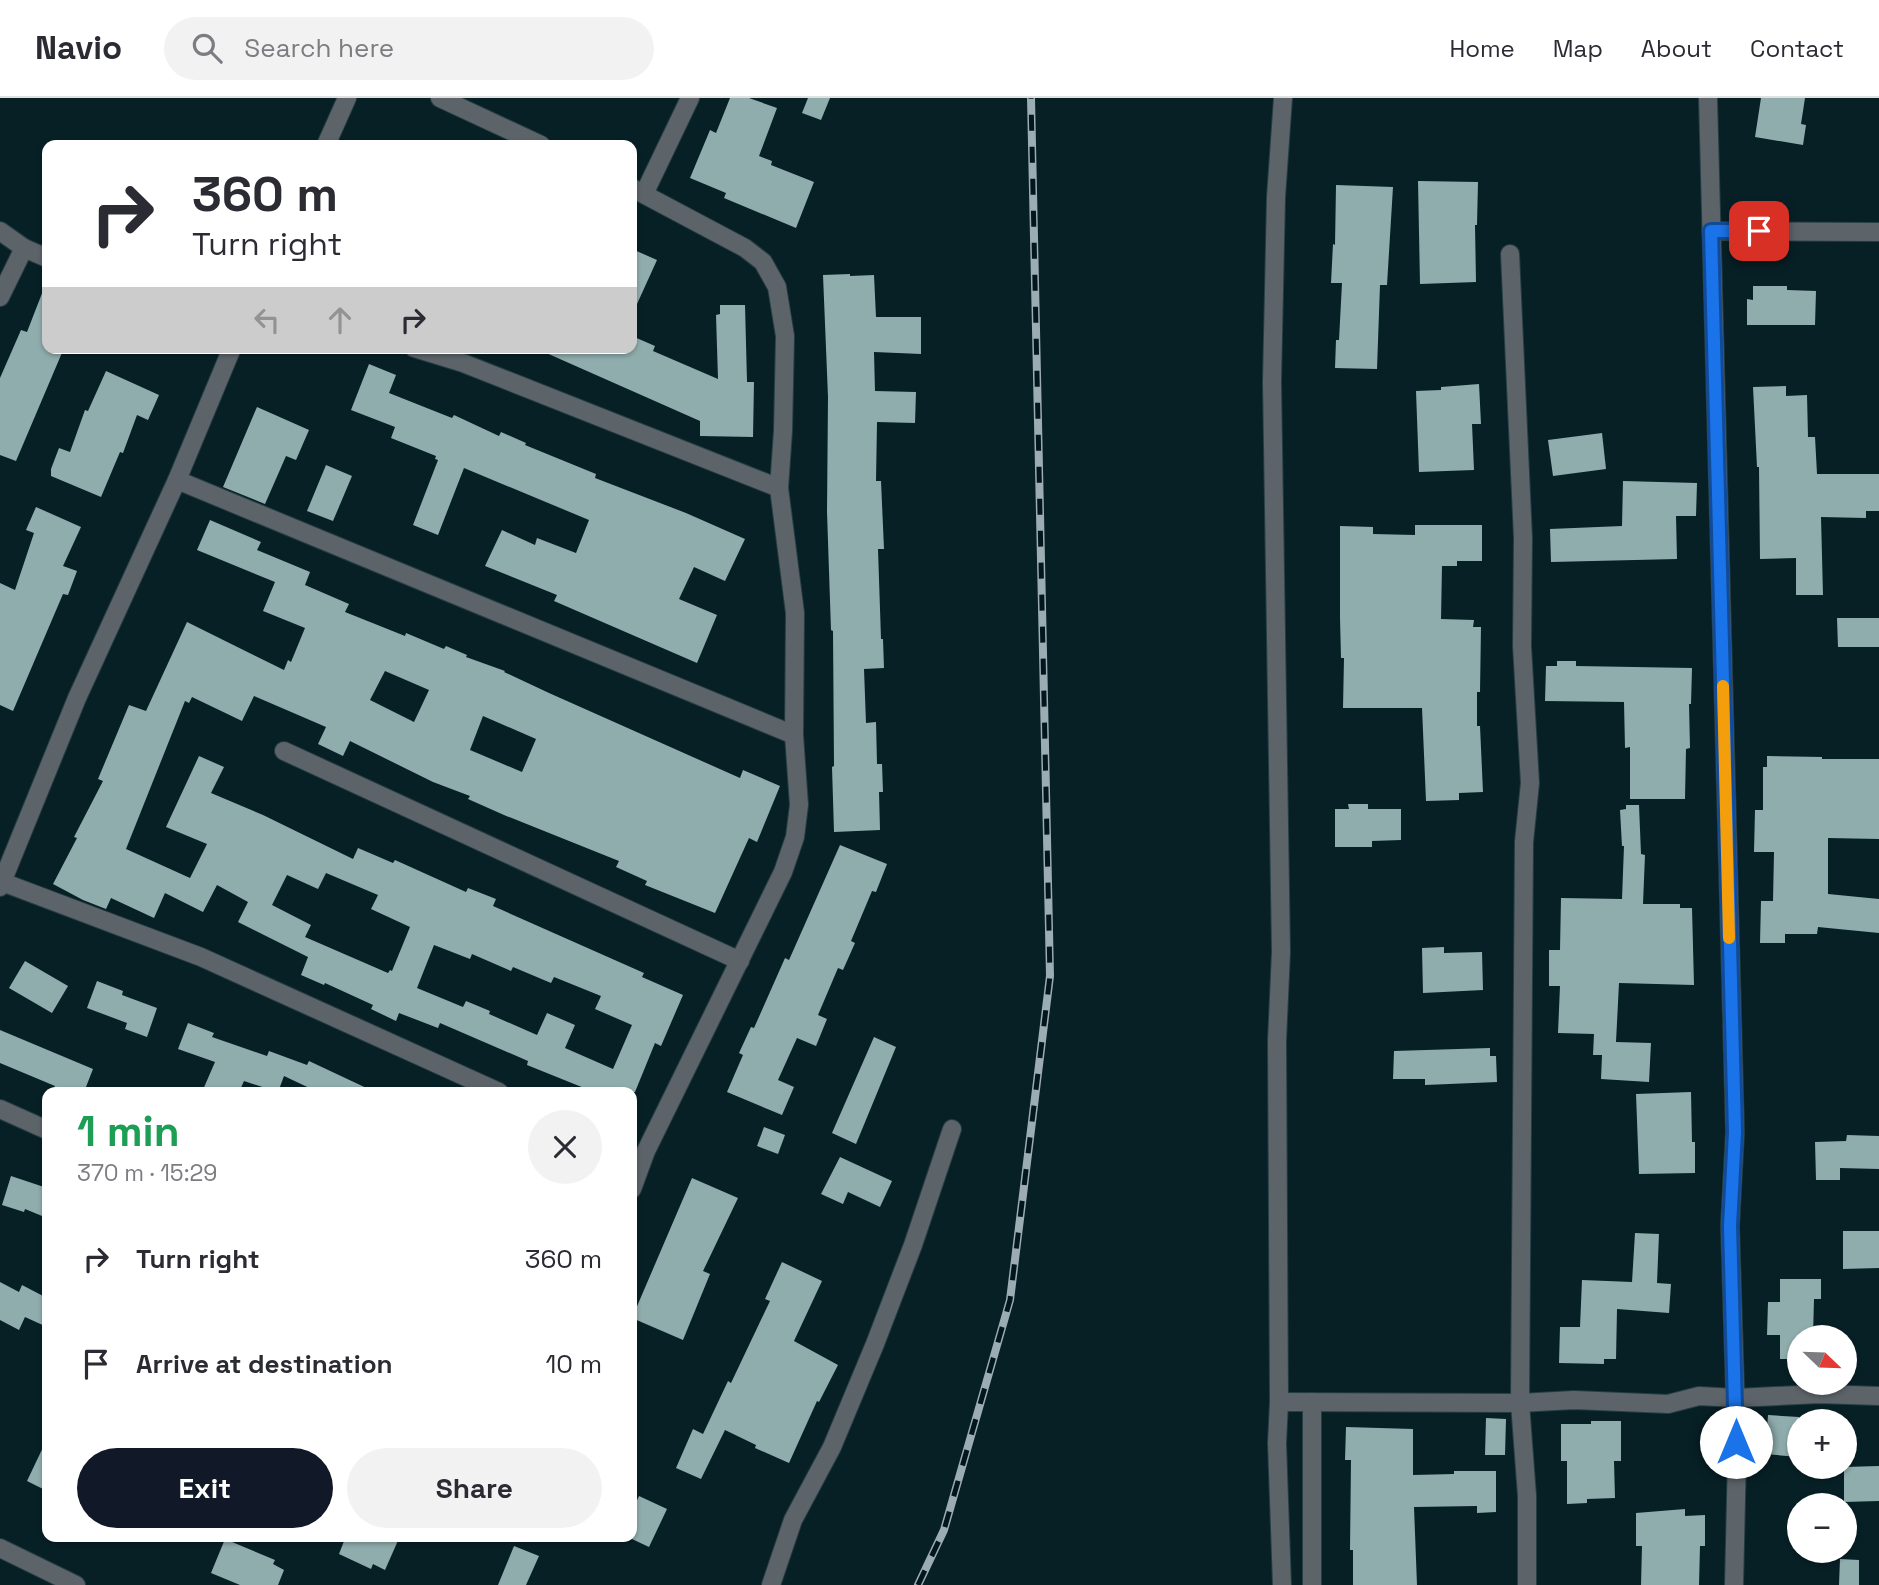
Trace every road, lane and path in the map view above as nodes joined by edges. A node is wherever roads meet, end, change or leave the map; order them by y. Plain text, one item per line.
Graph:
1 (347, 98) edge
2 (440, 98) edge
3 (690, 98) edge
4 (1283, 98) edge
5 (1708, 98) edge
6 (328, 140) edge
7 (530, 140) edge
8 (638, 191) edge
9 (1711, 231) junction
10 (0, 232) edge
11 (1879, 232) edge
12 (24, 248) junction
13 (1510, 254) dead end
14 (42, 256) edge
15 (0, 297) edge
16 (230, 354) edge
17 (434, 354) edge
18 (177, 480) junction
19 (779, 488) junction
20 (794, 735) junction
21 (284, 751) dead end
22 (1, 884) edge
23 (740, 961) junction
24 (488, 1087) edge
25 (0, 1109) edge
26 (42, 1128) edge
27 (952, 1129) dead end
28 (639, 1148) edge
29 (1879, 1396) edge
30 (1736, 1398) junction
31 (1279, 1402) junction
32 (1312, 1402) junction
33 (1520, 1403) junction
34 (0, 1548) edge
35 (76, 1585) edge
36 (771, 1585) edge
37 (1282, 1585) edge
38 (1312, 1585) edge
39 (1527, 1585) edge
40 (1734, 1585) edge

1 - 6 street
2 - 7 street
3 - 8 street
4 - 31 street
5 - 9 street
8 - 19 street
9 - 11 street
9 - 30 street
10 - 12 street
12 - 14 street
12 - 15 street
13 - 33 street
16 - 18 street
17 - 19 street
18 - 20 street
18 - 22 street
19 - 20 street
20 - 23 street
21 - 23 street
22 - 24 street
23 - 28 street
25 - 26 street
27 - 36 street
29 - 30 street
30 - 33 street
30 - 40 street
31 - 32 street
31 - 37 street
32 - 33 street
32 - 38 street
33 - 39 street
34 - 35 street

